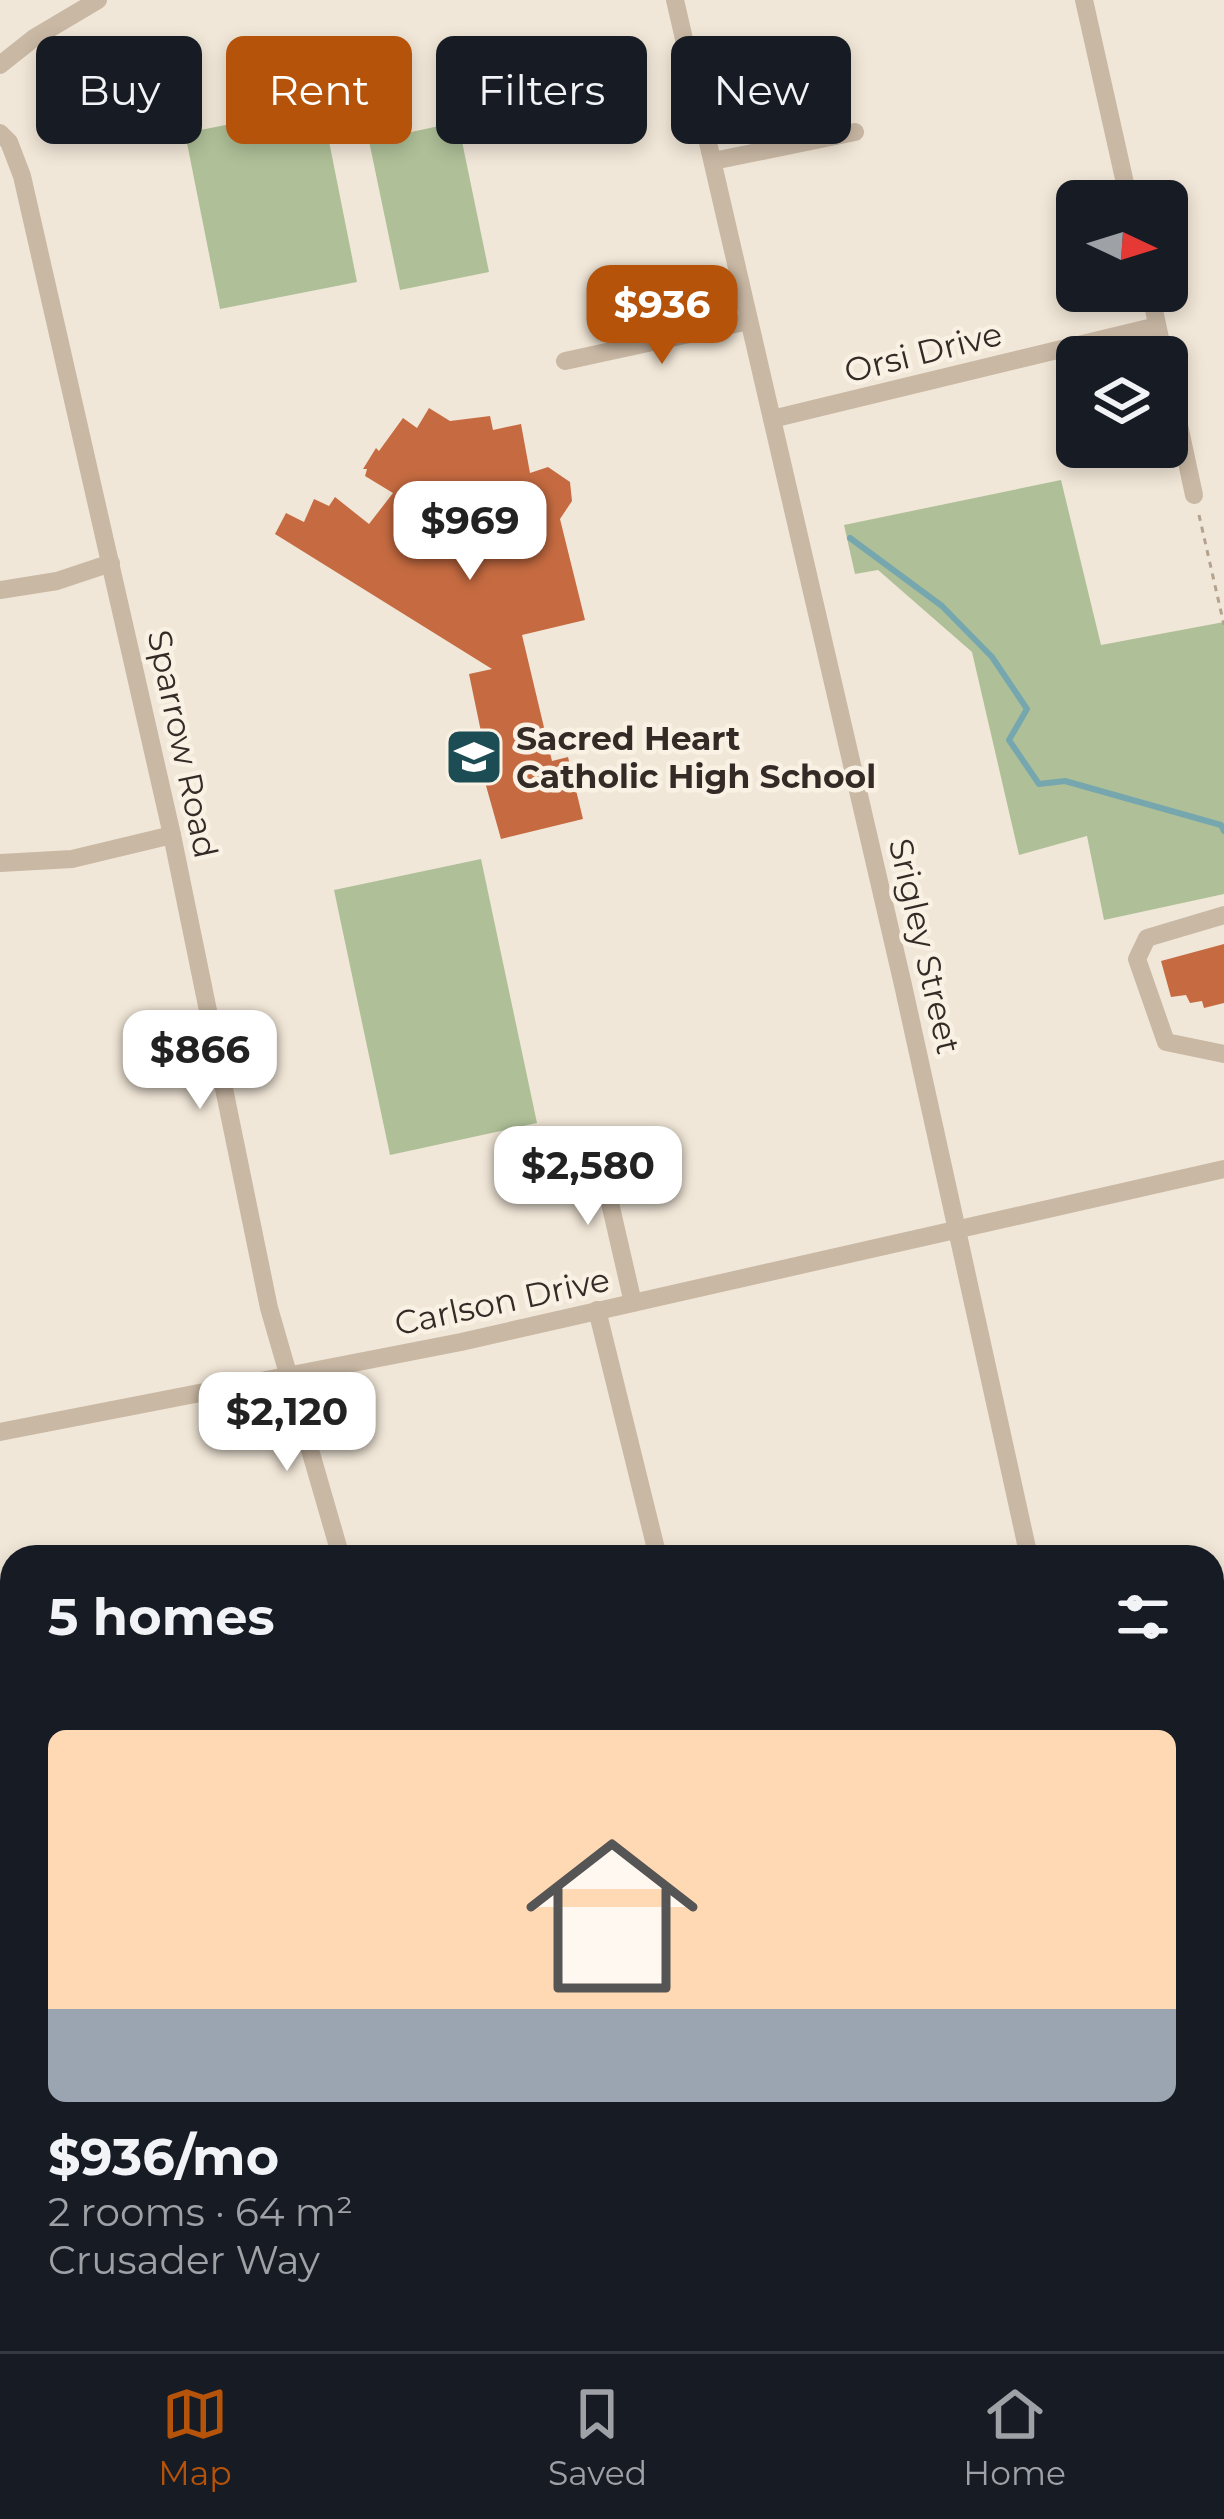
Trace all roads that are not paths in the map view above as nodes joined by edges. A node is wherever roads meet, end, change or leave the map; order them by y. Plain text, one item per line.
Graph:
1 (98, 0) edge
2 (674, 0) edge
3 (1084, 0) edge
4 (0, 65) edge
5 (855, 132) dead end
6 (0, 133) edge
7 (712, 161) junction
8 (1125, 180) edge
9 (1154, 312) edge
10 (749, 321) junction
11 (1157, 326) junction
12 (1159, 336) edge
13 (565, 361) dead end
14 (772, 419) junction
15 (1188, 466) edge
16 (1194, 494) road end
17 (111, 563) junction
18 (0, 590) edge
19 (172, 836) junction
20 (0, 863) edge
21 (1224, 915) edge
22 (1224, 1054) edge
23 (596, 1142) dead end
24 (1224, 1168) edge
25 (958, 1228) junction
26 (633, 1303) junction
27 (597, 1310) junction
28 (287, 1375) junction
29 (0, 1432) edge
30 (337, 1545) edge
31 (655, 1545) edge
32 (1026, 1545) edge

1 - 4 street
2 - 7 street, Srigley Street
3 - 8 street
5 - 7 street
6 - 17 street, Sparrow Road
7 - 10 street, Srigley Street
9 - 11 street
10 - 13 street
10 - 14 street, Srigley Street
11 - 12 street
11 - 14 street, Orsi Drive
14 - 25 street, Srigley Street
15 - 16 street
17 - 18 street
17 - 19 street, Sparrow Road
19 - 20 street
19 - 28 street, Sparrow Road
21 - 22 street
23 - 26 street
24 - 25 street, Carlson Drive
25 - 26 street, Carlson Drive
25 - 32 street, Srigley Street
26 - 27 street, Carlson Drive
27 - 28 street, Carlson Drive
27 - 31 street
28 - 29 street, Carlson Drive
28 - 30 street, Sparrow Road

